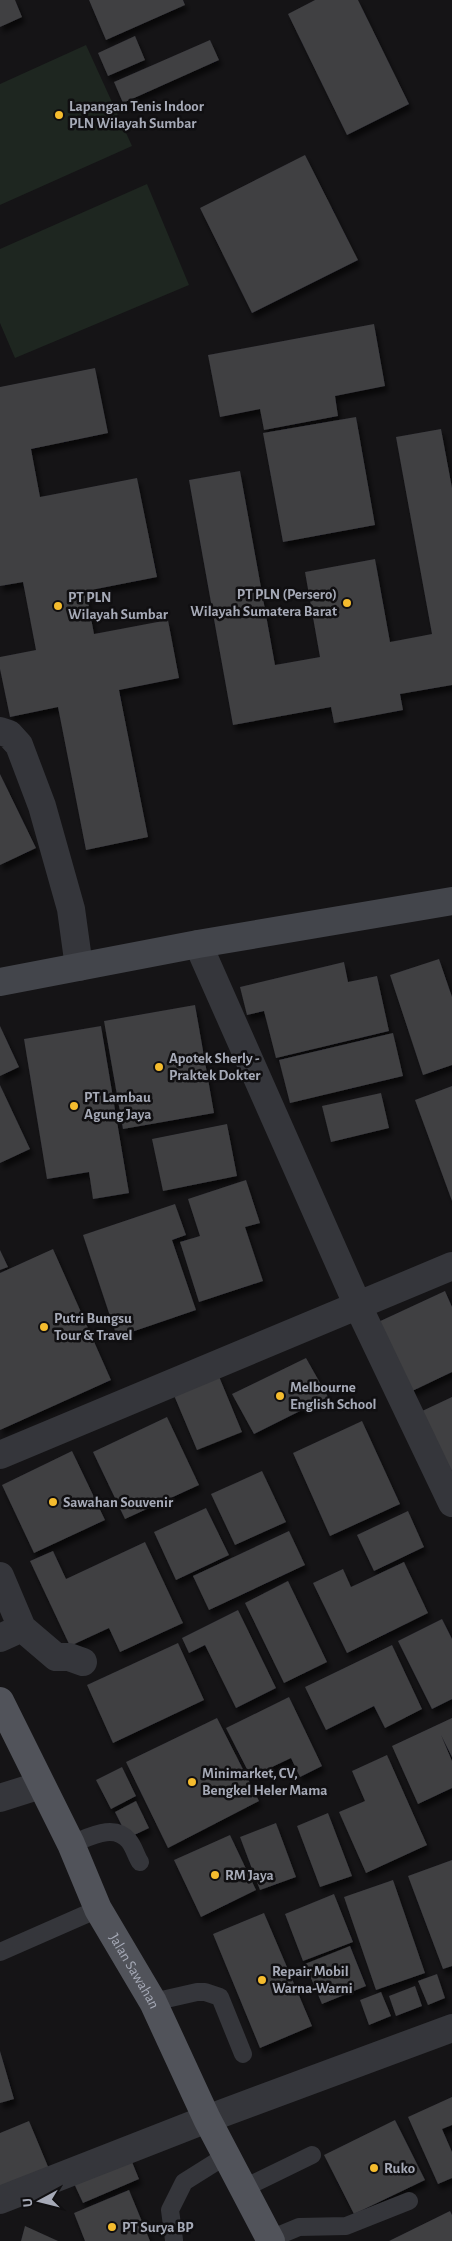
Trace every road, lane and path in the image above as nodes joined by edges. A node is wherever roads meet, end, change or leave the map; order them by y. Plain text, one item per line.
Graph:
1 (0, 731) edge
2 (452, 901) edge
3 (198, 944) junction
4 (79, 967) junction
5 (0, 982) edge
6 (452, 1266) edge
7 (358, 1306) junction
8 (0, 1455) edge
9 (452, 1503) edge
10 (0, 1576) edge
11 (11, 1633) edge
12 (83, 1662) dead end
13 (0, 1701) edge
14 (41, 1785) junction
15 (0, 1798) edge
16 (71, 1844) junction
17 (140, 1862) dead end
18 (98, 1909) junction
19 (0, 1952) edge
20 (153, 2002) junction
21 (452, 2028) edge
22 (243, 2054) dead end
23 (207, 2119) junction
24 (227, 2155) junction
25 (312, 2155) dead end
26 (244, 2188) junction
27 (0, 2200) edge
28 (409, 2201) dead end
29 (174, 2240) dead end
30 (270, 2240) edge

1 - 4 street
2 - 3 main road
3 - 4 main road
3 - 7 street
4 - 5 main road
6 - 7 street
7 - 8 street
7 - 9 street
10 - 11 street
11 - 12 street
13 - 14 main road, Jalan Sawahan
14 - 15 street
14 - 16 main road, Jalan Sawahan
16 - 17 lane
16 - 18 main road, Jalan Sawahan
18 - 19 lane
18 - 20 main road, Jalan Sawahan
20 - 22 lane
20 - 23 main road, Jalan Sawahan
21 - 23 street
23 - 24 main road, Jalan Sawahan
23 - 27 street
24 - 26 main road, Jalan Sawahan
24 - 29 lane
25 - 26 lane
26 - 30 main road, Jalan Sawahan
28 - 30 lane

